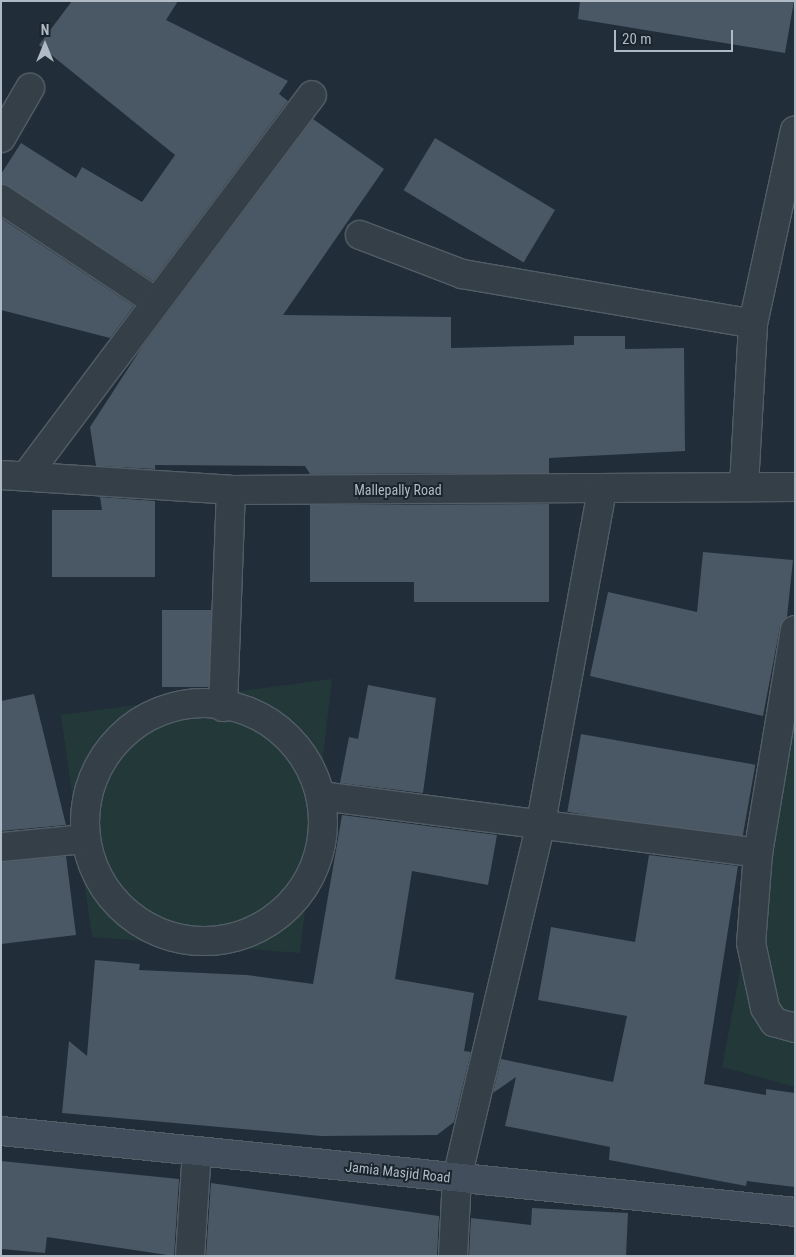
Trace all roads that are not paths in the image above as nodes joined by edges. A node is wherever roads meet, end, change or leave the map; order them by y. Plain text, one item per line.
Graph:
1 (30, 88) dead end
2 (312, 95) dead end
3 (795, 130) edge
4 (1, 138) edge
5 (1, 199) edge
6 (785, 232) edge
7 (360, 235) dead end
8 (156, 302) junction
9 (753, 324) junction
10 (14, 476) edge
11 (744, 486) junction
12 (795, 487) edge
13 (231, 490) junction
14 (602, 490) junction
15 (795, 630) edge
16 (223, 707) junction
17 (321, 796) junction
18 (540, 828) junction
19 (84, 839) junction
20 (1, 847) edge
21 (758, 853) junction
22 (795, 1028) edge
23 (1, 1131) edge
24 (197, 1151) junction
25 (457, 1178) junction
26 (795, 1212) edge
27 (190, 1256) edge
28 (453, 1256) edge

1 - 4 street
2 - 8 street
3 - 6 street
5 - 8 street
6 - 9 street
7 - 9 street
8 - 10 street
9 - 11 street
10 - 13 street, Mallepally Road
11 - 12 street, Mallepally Road
11 - 14 street, Mallepally Road
13 - 14 street, Mallepally Road
13 - 16 street
14 - 18 street
15 - 21 street
16 - 17 street
16 - 19 street
17 - 18 street
17 - 19 street
18 - 21 street
18 - 25 street
19 - 20 street
21 - 22 street
23 - 24 main road, Jamia Masjid Road
24 - 25 main road, Jamia Masjid Road
24 - 27 street
25 - 26 main road, Jamia Masjid Road
25 - 28 street

